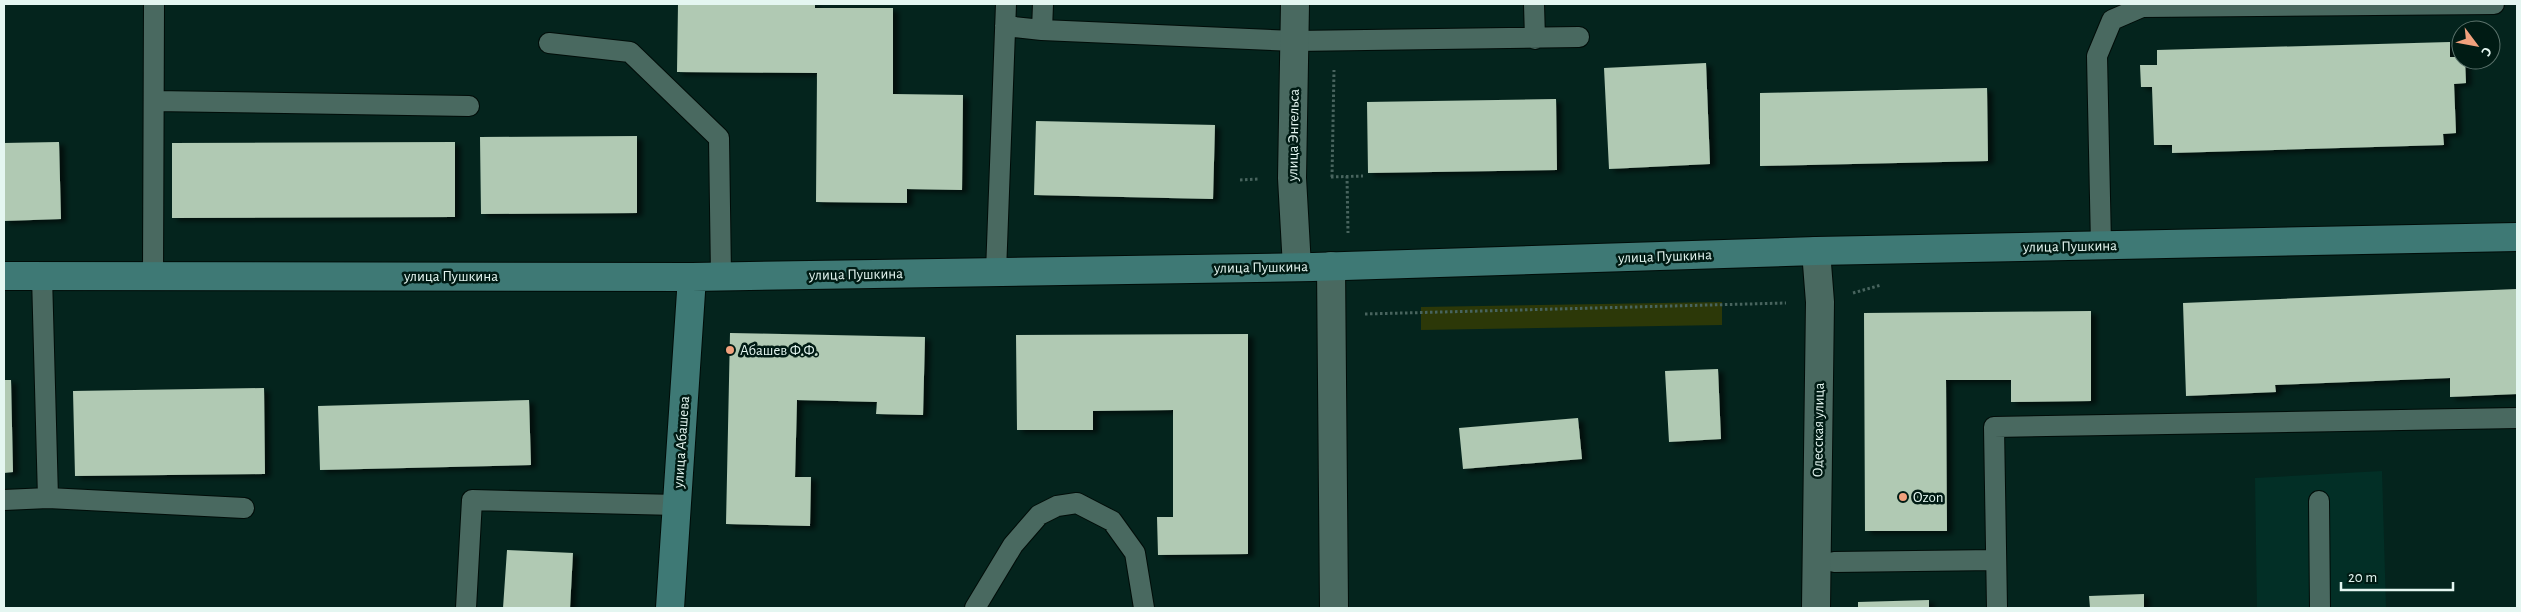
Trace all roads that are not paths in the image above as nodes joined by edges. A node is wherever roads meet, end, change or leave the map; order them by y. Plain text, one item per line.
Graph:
1 (154, 4) edge
2 (1006, 4) edge
3 (1043, 4) edge
4 (1294, 4) edge
5 (1534, 4) edge
6 (2457, 4) edge
7 (2494, 4) edge
8 (1005, 26) junction
9 (1042, 30) junction
10 (1578, 38) dead end
11 (1535, 39) junction
12 (1295, 41) junction
13 (549, 43) dead end
14 (154, 101) junction
15 (469, 106) dead end
16 (2517, 237) edge
17 (2101, 245) junction
18 (1816, 251) junction
19 (1331, 266) junction
20 (1297, 267) junction
21 (996, 272) junction
22 (4, 276) edge
23 (42, 276) junction
24 (153, 276) junction
25 (721, 276) junction
26 (692, 277) junction
27 (2517, 418) edge
28 (48, 498) junction
29 (4, 500) edge
30 (2319, 501) dead end
31 (677, 506) junction
32 (244, 508) dead end
33 (1996, 560) junction
34 (1834, 562) dead end
35 (466, 608) edge
36 (670, 608) edge
37 (976, 608) edge
38 (1144, 608) edge
39 (1334, 608) edge
40 (1816, 608) edge
41 (1997, 608) edge
42 (2320, 608) edge

1 - 14 lane
2 - 8 lane
3 - 9 lane
4 - 12 street, улица Энгельса
5 - 11 lane
6 - 7 lane
6 - 17 lane
8 - 9 lane
8 - 21 lane
9 - 12 lane
10 - 11 lane
11 - 12 lane
12 - 20 street, улица Энгельса
13 - 25 lane
14 - 15 lane
14 - 24 lane
16 - 17 main road, улица Пушкина
17 - 18 main road, улица Пушкина
18 - 19 main road, улица Пушкина
18 - 40 street, Одесская улица
19 - 20 main road, улица Пушкина
19 - 39 street
20 - 21 main road, улица Пушкина
21 - 25 main road, улица Пушкина
22 - 23 main road, улица Пушкина
23 - 24 main road, улица Пушкина
23 - 28 lane
24 - 26 main road, улица Пушкина
25 - 26 main road, улица Пушкина
26 - 31 main road, улица Абашева
27 - 33 lane
28 - 29 lane
28 - 32 lane
30 - 42 lane
31 - 35 lane
31 - 36 main road, улица Абашева
33 - 34 lane
33 - 41 lane
37 - 38 lane

